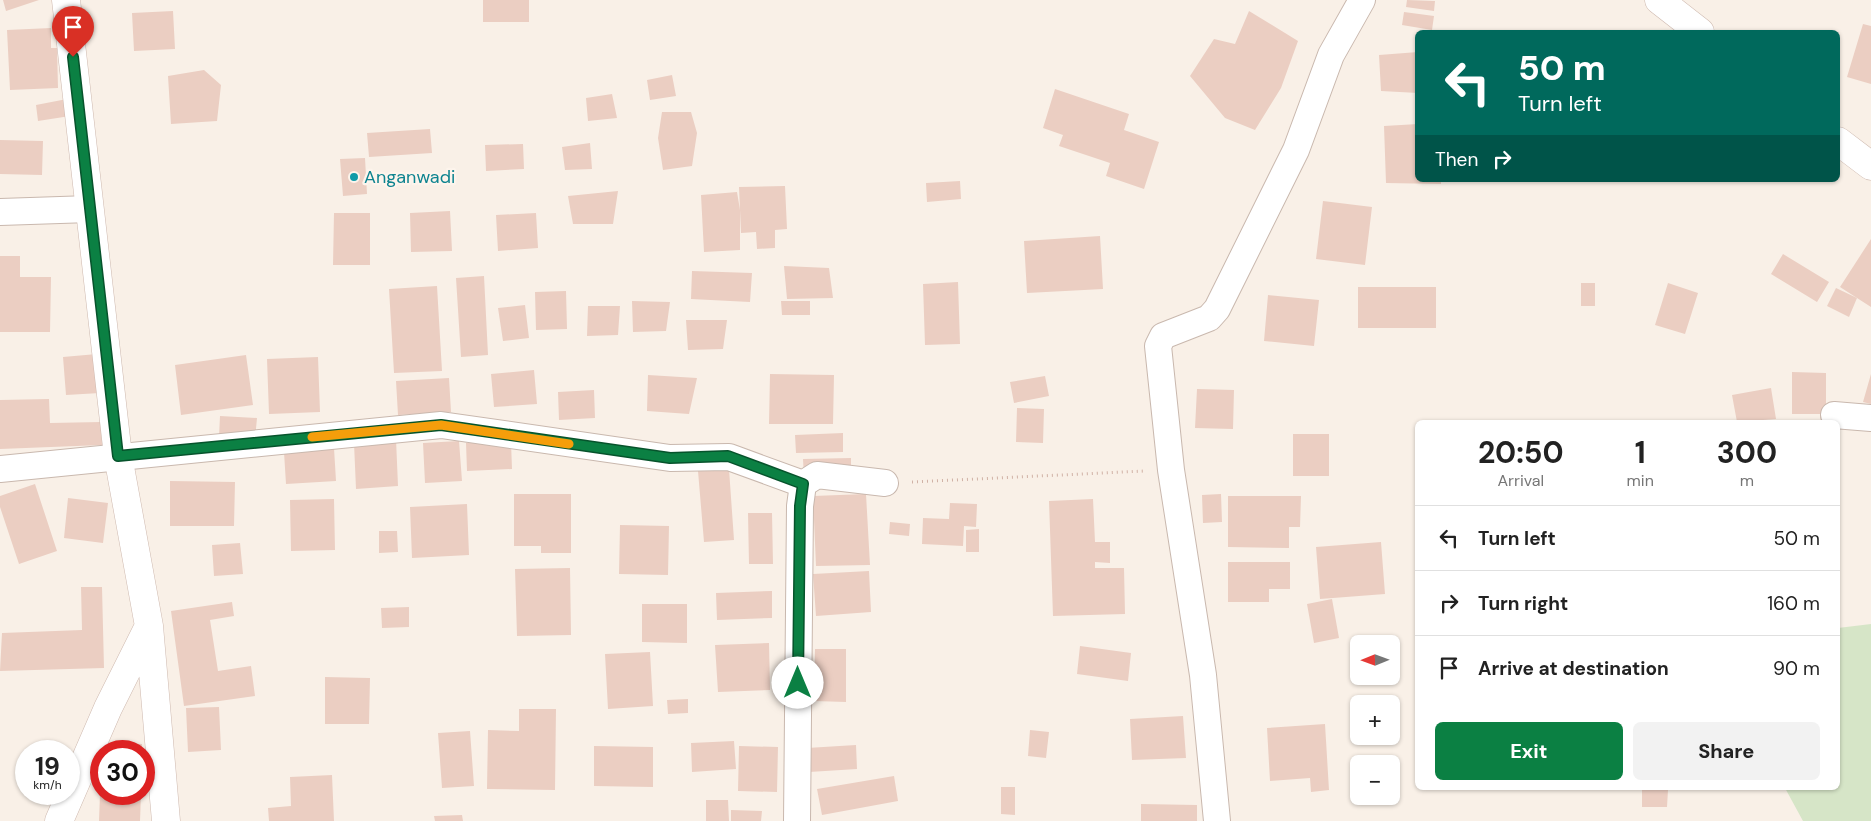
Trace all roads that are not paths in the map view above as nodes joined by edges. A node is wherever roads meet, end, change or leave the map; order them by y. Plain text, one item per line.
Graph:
1 (66, 0) edge
2 (1362, 0) edge
3 (1660, 0) edge
4 (1698, 30) edge
5 (1840, 143) edge
6 (1871, 166) edge
7 (90, 209) junction
8 (0, 212) edge
9 (1834, 415) dead end
10 (1871, 418) edge
11 (118, 456) junction
12 (0, 469) edge
13 (885, 483) road end
14 (803, 484) junction
15 (149, 626) junction
16 (59, 821) edge
17 (166, 821) edge
18 (797, 821) edge
19 (1217, 821) edge

1 - 7 main road
2 - 19 street
3 - 4 main road
5 - 6 main road
7 - 8 street
7 - 11 main road
9 - 10 street
11 - 12 street
11 - 14 street
11 - 15 main road
13 - 14 street
14 - 18 street
15 - 16 main road
15 - 17 main road

